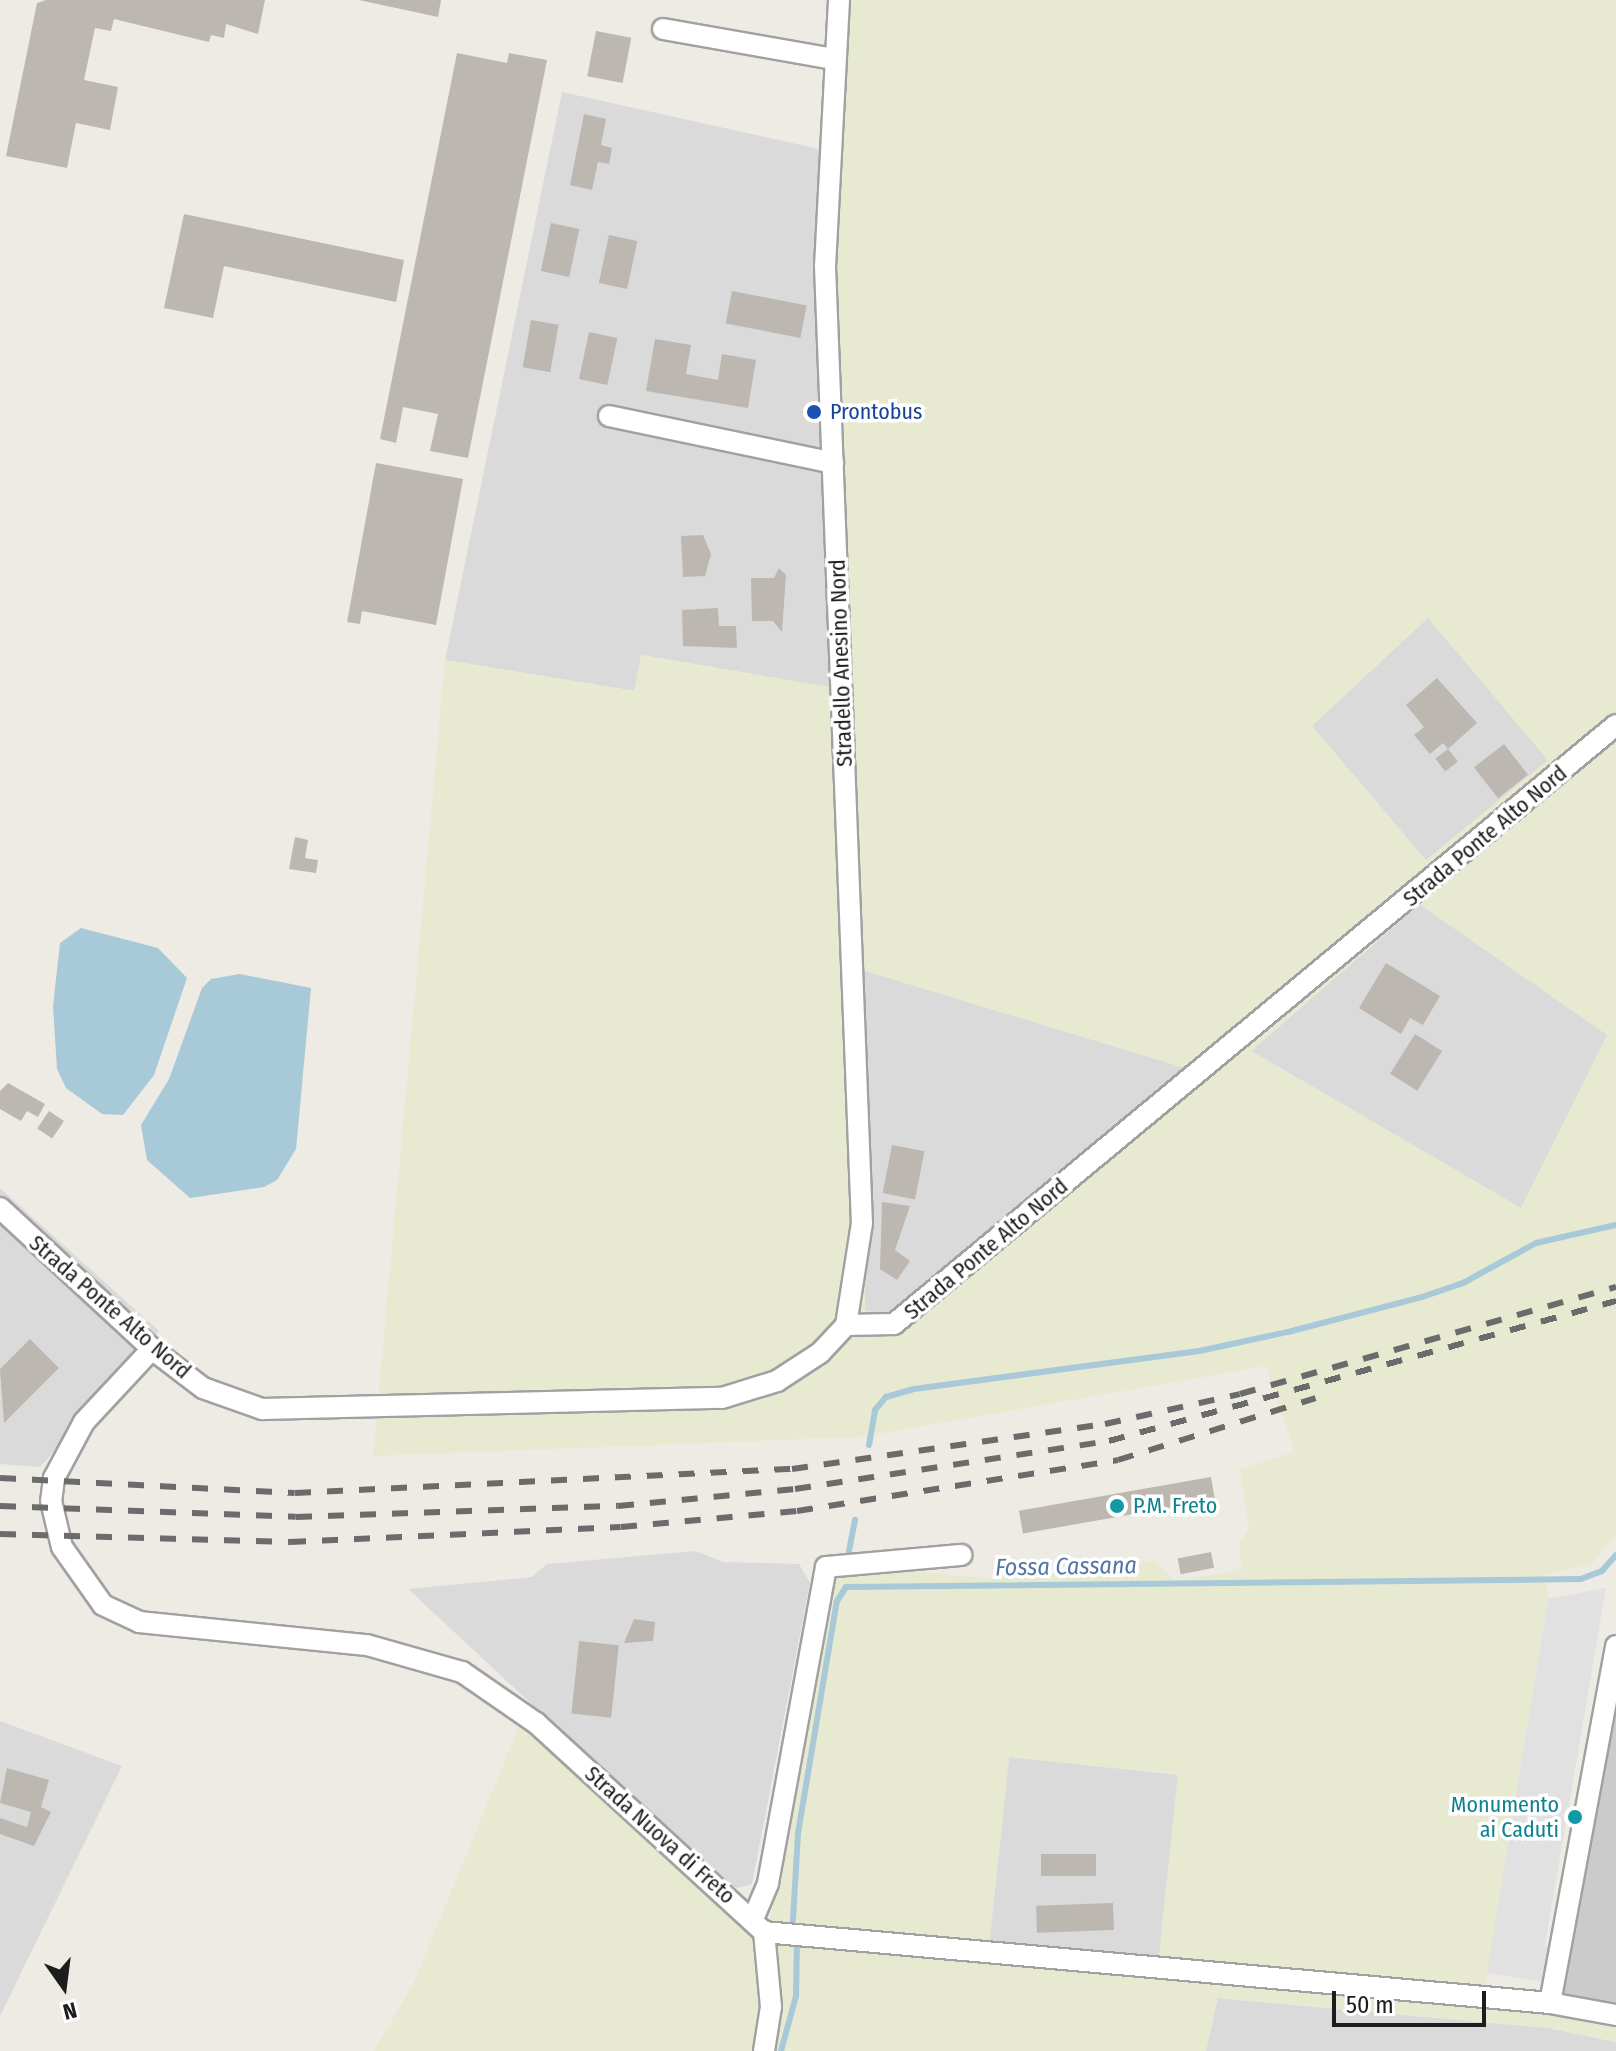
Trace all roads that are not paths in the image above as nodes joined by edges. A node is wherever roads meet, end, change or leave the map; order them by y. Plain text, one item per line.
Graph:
1 (839, 0) edge
2 (663, 29) dead end
3 (834, 59) junction
4 (609, 416) dead end
5 (833, 463) junction
6 (1616, 725) edge
7 (0, 1208) edge
8 (846, 1325) junction
9 (152, 1349) junction
10 (961, 1555) dead end
11 (1616, 1646) edge
12 (759, 1925) junction
13 (1550, 2003) junction
14 (1616, 2015) edge
15 (764, 2051) edge

1 - 3 street, Stradello Anesino Nord
2 - 3 street
3 - 5 street, Stradello Anesino Nord
4 - 5 street
5 - 8 street, Stradello Anesino Nord
6 - 8 street, Strada Ponte Alto Nord
7 - 9 street, Strada Ponte Alto Nord
8 - 9 street, Strada Ponte Alto Nord
9 - 12 street, Strada Nuova di Freto
10 - 12 street
11 - 13 street
12 - 13 street
12 - 15 street
13 - 14 street

